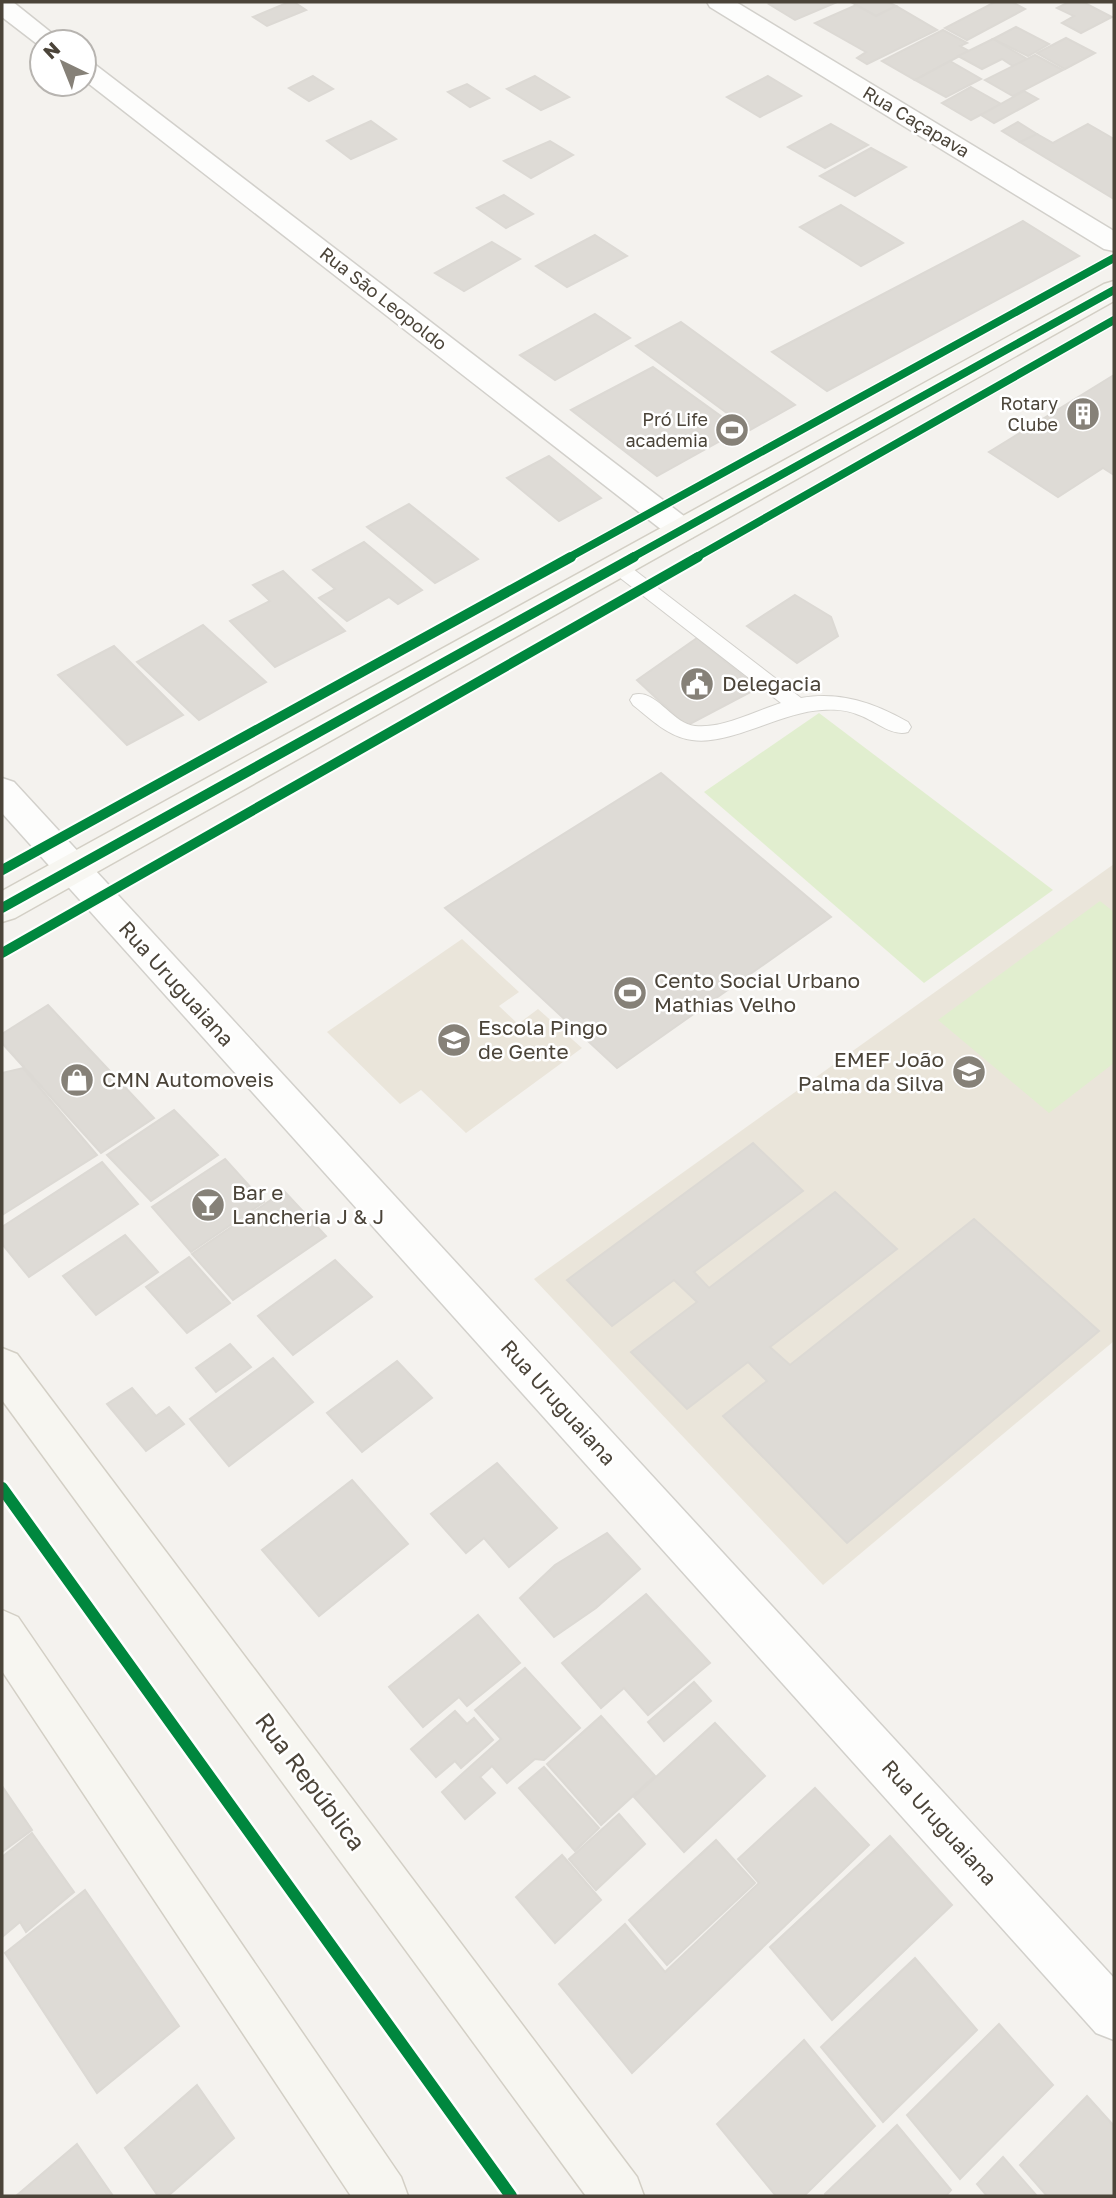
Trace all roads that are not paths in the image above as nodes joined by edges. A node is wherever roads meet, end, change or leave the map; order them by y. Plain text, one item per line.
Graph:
1 (719, 2) edge
2 (2, 5) edge
3 (32, 28) edge
4 (98, 79) edge
5 (1114, 243) edge
6 (1114, 290) edge
7 (682, 530) junction
8 (617, 566) junction
9 (640, 700) dead end
10 (795, 704) junction
11 (901, 727) dead end
12 (2, 791) edge
13 (72, 868) junction
14 (2, 908) edge
15 (2, 1367) edge
16 (2, 1632) edge
17 (1114, 2015) edge
18 (382, 2196) edge
19 (618, 2196) edge

1 - 5 street, Rua Caçapava
2 - 3 street
4 - 7 street, Rua São Leopoldo
6 - 7 main road
7 - 8 main road
8 - 10 lane
8 - 13 main road
9 - 10 lane
10 - 11 lane
12 - 13 street, Rua Uruguaiana
13 - 14 main road
13 - 17 street, Rua Uruguaiana
15 - 19 main road, Rua República
16 - 18 main road

